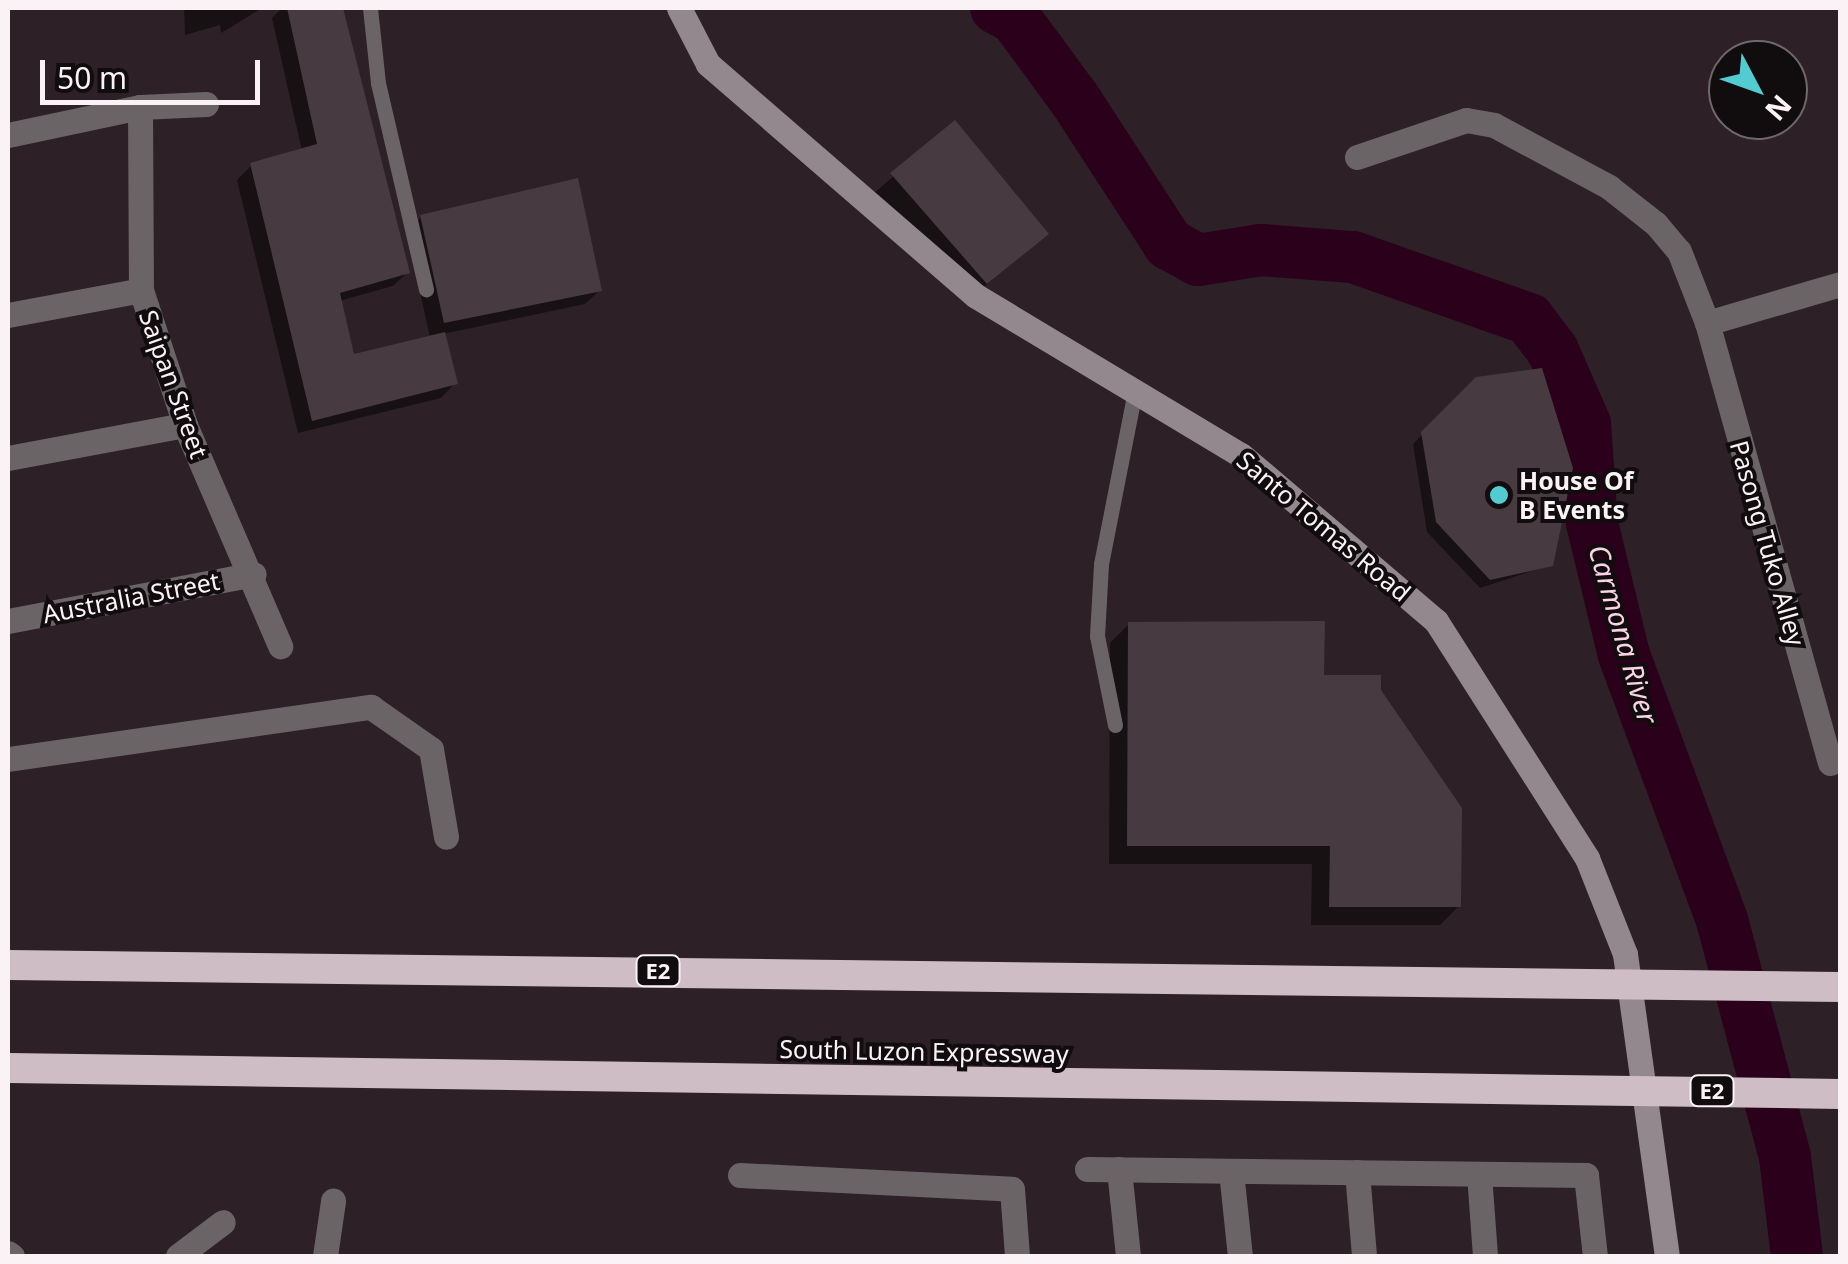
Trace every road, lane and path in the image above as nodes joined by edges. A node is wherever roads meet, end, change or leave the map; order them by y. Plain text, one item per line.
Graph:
1 (370, 8) edge
2 (679, 8) edge
3 (206, 104) dead end
4 (140, 106) junction
5 (8, 135) edge
6 (1357, 156) dead end
7 (1840, 284) edge
8 (141, 290) junction
9 (426, 290) dead end
10 (8, 316) edge
11 (1707, 323) junction
12 (1135, 391) junction
13 (185, 425) junction
14 (8, 458) edge
15 (254, 574) junction
16 (8, 621) edge
17 (280, 646) dead end
18 (1115, 725) dead end
19 (8, 759) edge
20 (1830, 763) dead end
21 (446, 836) dead end
22 (8, 965) edge
23 (1833, 987) edge
24 (8, 1068) edge
25 (1838, 1094) edge
26 (1087, 1169) dead end
27 (1119, 1170) junction
28 (1231, 1171) junction
29 (1357, 1172) junction
30 (1479, 1174) junction
31 (740, 1175) dead end
32 (333, 1201) dead end
33 (223, 1222) dead end
34 (178, 1256) edge
35 (325, 1256) edge
36 (1017, 1256) edge
37 (1128, 1256) edge
38 (1240, 1256) edge
39 (1364, 1256) edge
40 (1485, 1256) edge
41 (1594, 1256) edge
42 (1667, 1256) edge

1 - 9 lane
2 - 12 street, Santo Tomas Road
3 - 4 street
4 - 5 street
4 - 8 street, Saipan Street
6 - 11 street, Pasong Tuko Alley
7 - 11 street
8 - 10 street
8 - 13 street, Saipan Street
11 - 20 street, Pasong Tuko Alley
12 - 18 lane
12 - 42 street, Santo Tomas Road
13 - 14 street
13 - 15 street, Saipan Street
15 - 16 street, Australia Street
15 - 17 street, Saipan Street
19 - 21 street
22 - 23 highway, E2
24 - 25 highway, South Luzon Expressway / E2
26 - 27 street
27 - 28 street
27 - 37 street
28 - 29 street
28 - 38 street
29 - 30 street
29 - 39 street
30 - 40 street
30 - 41 street
31 - 36 street
32 - 35 street
33 - 34 street

